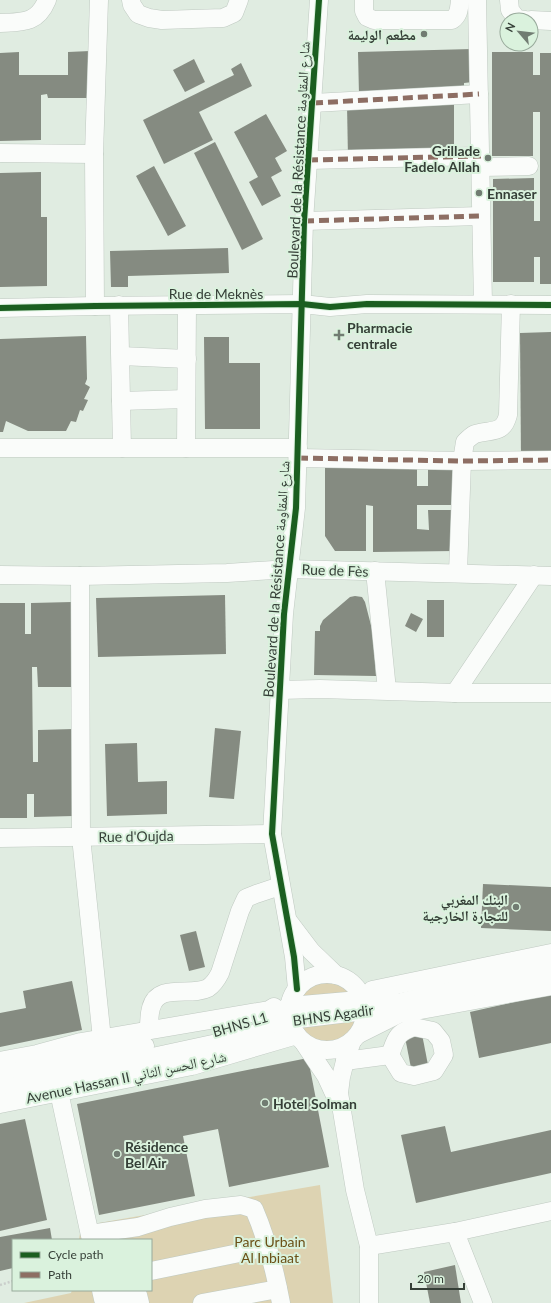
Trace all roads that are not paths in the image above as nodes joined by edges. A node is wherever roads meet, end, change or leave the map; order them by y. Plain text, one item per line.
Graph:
1 (47, 0) edge
2 (99, 0) edge
3 (131, 0) edge
4 (239, 0) edge
5 (319, 0) edge
6 (364, 0) edge
7 (460, 0) edge
8 (477, 0) edge
9 (509, 0) edge
10 (512, 12) edge
11 (539, 20) edge
12 (551, 21) edge
13 (0, 23) edge
14 (479, 94) junction
15 (313, 103) junction
16 (0, 153) edge
17 (94, 154) junction
18 (308, 160) junction
19 (481, 161) junction
20 (529, 166) dead end
21 (481, 216) junction
22 (304, 221) junction
23 (302, 304) junction
24 (483, 304) junction
25 (511, 304) junction
26 (187, 305) junction
27 (551, 305) edge
28 (95, 306) junction
29 (119, 306) junction
30 (0, 308) edge
31 (121, 356) junction
32 (187, 359) junction
33 (186, 399) junction
34 (121, 401) junction
35 (0, 448) edge
36 (122, 448) junction
37 (186, 448) junction
38 (298, 453) junction
39 (551, 460) edge
40 (462, 461) junction
41 (289, 569) junction
42 (375, 571) junction
43 (458, 573) junction
44 (0, 575) edge
45 (543, 575) edge
46 (80, 576) junction
47 (279, 690) junction
48 (387, 690) junction
49 (455, 693) junction
50 (551, 693) edge
51 (272, 834) junction
52 (81, 837) junction
53 (0, 838) edge
54 (280, 886) junction
55 (287, 918) junction
56 (551, 953) edge
57 (551, 962) edge
58 (551, 970) edge
59 (336, 975) junction
60 (352, 984) junction
61 (551, 986) edge
62 (364, 1005) junction
63 (295, 1015) junction
64 (149, 1030) junction
65 (102, 1038) junction
66 (355, 1038) junction
67 (390, 1055) dead end
68 (0, 1061) edge
69 (345, 1061) junction
70 (0, 1075) edge
71 (0, 1090) edge
72 (59, 1092) junction
73 (0, 1104) edge
74 (342, 1110) junction
75 (551, 1211) edge
76 (455, 1232) junction
77 (126, 1234) edge
78 (91, 1237) edge
79 (369, 1246) junction
80 (268, 1247) junction
81 (152, 1271) edge
82 (101, 1291) edge
83 (138, 1296) edge
84 (280, 1296) edge
85 (202, 1303) edge
86 (369, 1303) edge
87 (483, 1303) edge

1 - 13 street
2 - 17 street
3 - 4 street
5 - 15 street, Boulevard de la Résistance شارع المقاومة
6 - 7 street
8 - 14 street
9 - 10 street
11 - 12 street
14 - 15 street
14 - 19 street
15 - 18 street, Boulevard de la Résistance شارع المقاومة
16 - 17 street
17 - 28 street
18 - 19 street
18 - 22 street, Boulevard de la Résistance شارع المقاومة
19 - 20 street
19 - 21 street
21 - 22 street
21 - 24 street
22 - 23 street, Boulevard de la Résistance شارع المقاومة
23 - 24 street, Rue de Meknès
23 - 26 street, Rue de Meknès
23 - 38 street, Boulevard de la Résistance شارع المقاومة
24 - 25 street, Rue de Meknès
25 - 27 street, Rue de Meknès
25 - 40 street
26 - 29 street, Rue de Meknès
26 - 32 street
28 - 29 street, Rue de Meknès
28 - 30 street, Rue de Meknès
29 - 31 street
31 - 32 street
31 - 34 street
32 - 33 street
33 - 34 street
33 - 37 street
34 - 36 street
35 - 36 street
36 - 37 street
37 - 38 street
38 - 40 street
38 - 41 street, Boulevard de la Résistance شارع المقاومة
39 - 40 street
40 - 43 street
41 - 42 street, Rue de Fès
41 - 46 street, Rue de Fès
41 - 47 street, Boulevard de la Résistance شارع المقاومة
42 - 43 street, Rue de Fès
42 - 48 street
43 - 45 street, Rue de Fès
44 - 46 street, Rue de Fès
45 - 49 street
46 - 52 street
47 - 48 street
47 - 51 street, Boulevard de la Résistance شارع المقاومة
48 - 49 street
49 - 50 street
51 - 52 street, Rue d'Oujda
51 - 54 street, Boulevard de la Résistance شارع المقاومة
52 - 53 street, Rue d'Oujda
52 - 65 street
54 - 55 street, Boulevard de la Résistance شارع المقاومة
54 - 64 street
55 - 59 street, Boulevard de la Résistance شارع المقاومة
55 - 63 street, Boulevard de la Résistance شارع المقاومة
56 - 60 street
57 - 62 street
58 - 62 street, BHNS Agadir
59 - 60 street, Boulevard de la Résistance شارع المقاومة
59 - 63 street
60 - 62 street
61 - 66 street
62 - 63 street, BHNS Agadir
62 - 66 street, Boulevard de la Résistance شارع المقاومة
63 - 64 street
63 - 66 street
63 - 70 street, BHNS L1
63 - 71 street, BHNS Agadir
63 - 72 street, Avenue Hassan II شارع الحسن الثاني
63 - 74 street, Boulevard de la Résistance شارع المقاومة
64 - 65 street
65 - 68 street
66 - 69 street, Boulevard de la Résistance شارع المقاومة
67 - 69 street
69 - 74 street, Boulevard de la Résistance شارع المقاومة
72 - 73 street, Avenue Hassan II شارع الحسن الثاني
72 - 78 street
74 - 79 street, Boulevard de la Résistance شارع المقاومة
75 - 76 street
76 - 79 street
76 - 87 street
77 - 78 street
77 - 80 street
79 - 86 street, Boulevard de la Résistance شارع المقاومة
80 - 81 street
80 - 84 street
82 - 83 street
84 - 85 street

